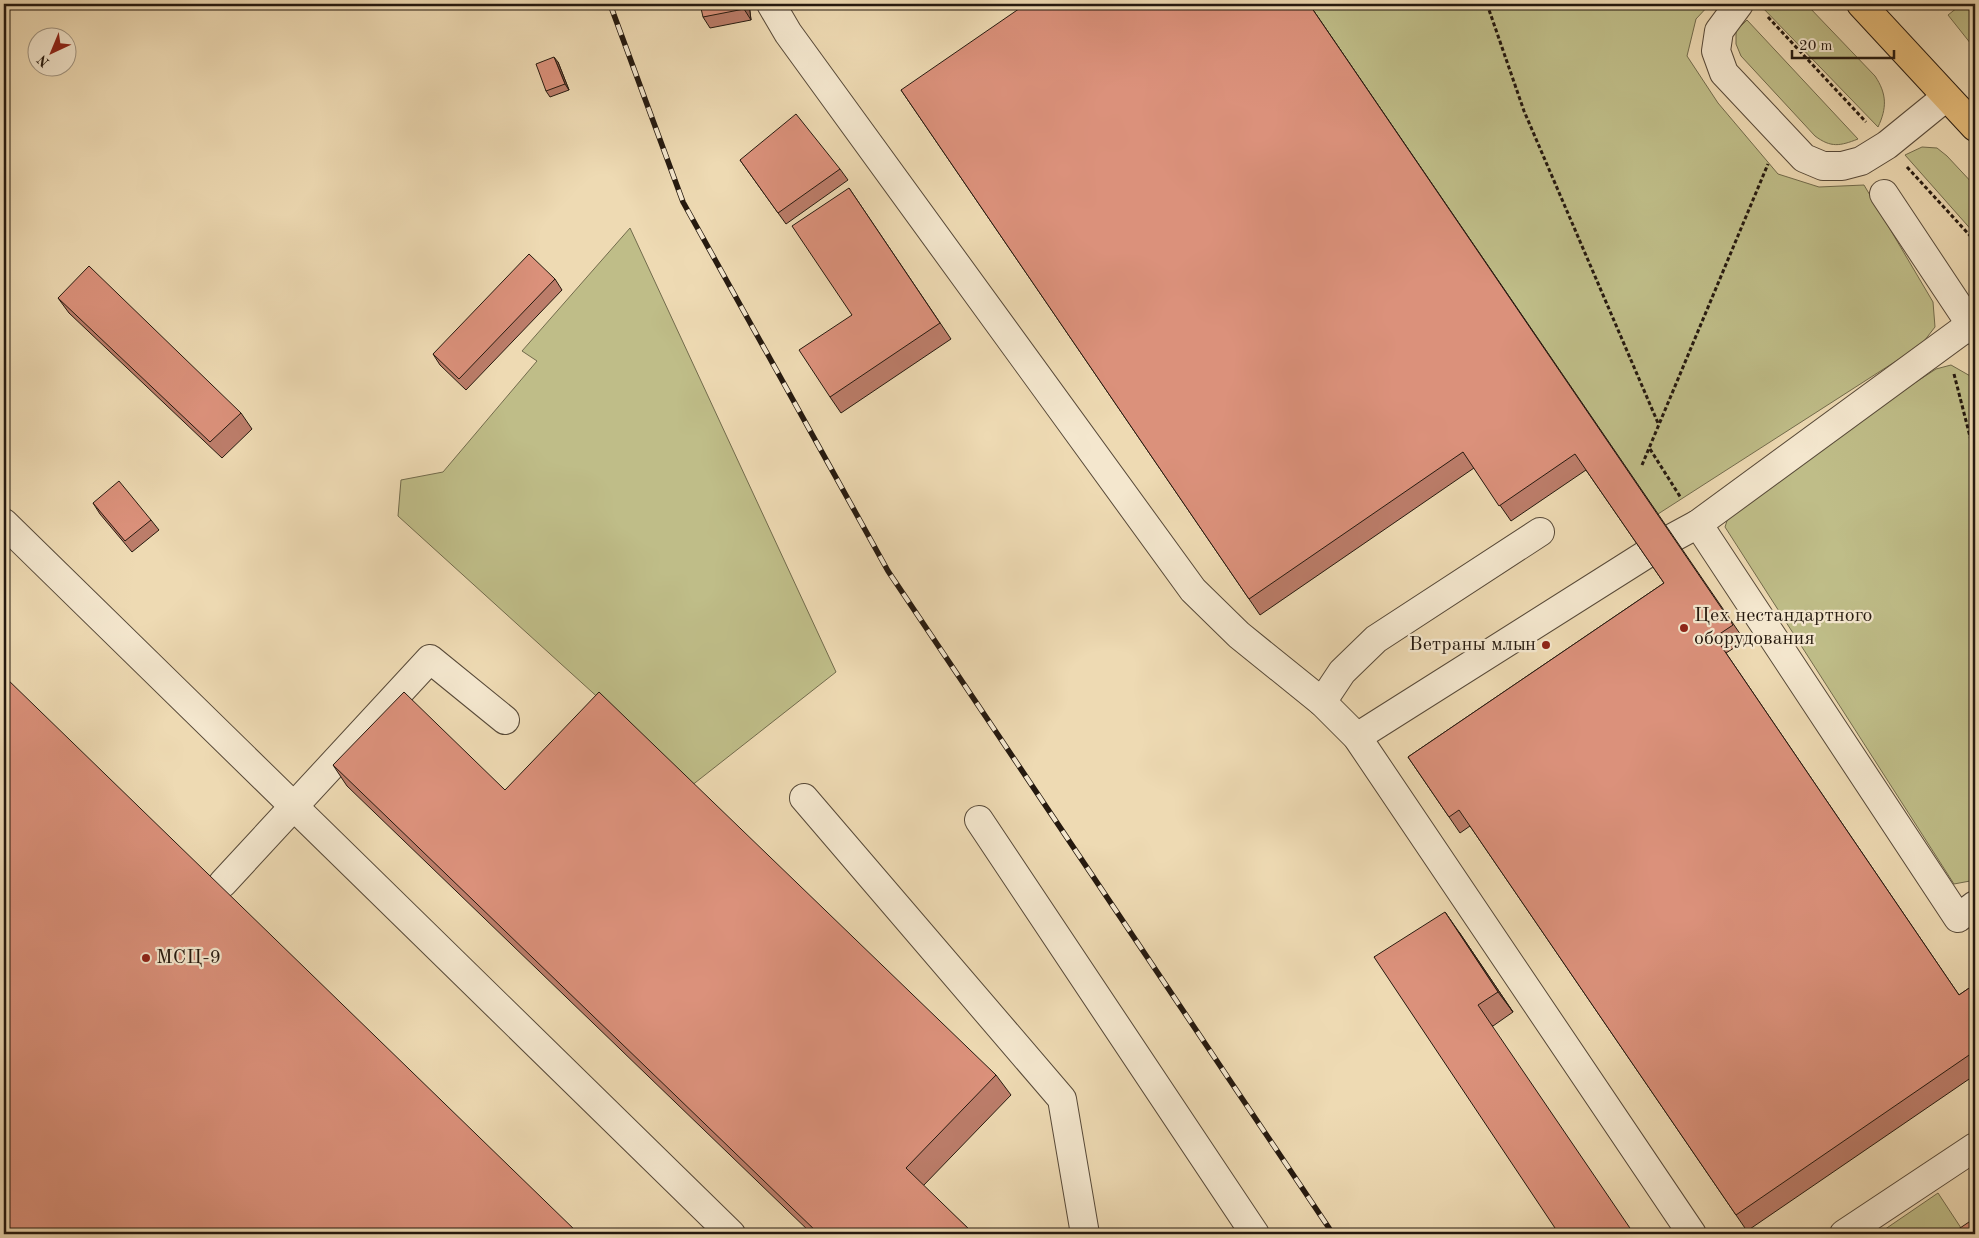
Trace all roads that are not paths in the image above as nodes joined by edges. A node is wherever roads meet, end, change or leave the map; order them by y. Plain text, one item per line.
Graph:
1 (771, 4) edge
2 (1739, 4) edge
3 (1861, 4) edge
4 (1946, 97) junction
5 (1975, 127) edge
6 (1884, 194) dead end
7 (1974, 325) edge
8 (4, 523) edge
9 (1698, 524) junction
10 (1540, 532) dead end
11 (1674, 537) edge
12 (1644, 555) edge
13 (1322, 702) junction
14 (505, 720) dead end
15 (1357, 737) junction
16 (804, 798) dead end
17 (294, 806) junction
18 (979, 820) dead end
19 (223, 883) dead end
20 (1975, 906) edge
21 (1975, 1148) edge
22 (731, 1234) edge
23 (1085, 1234) edge
24 (1255, 1234) edge
25 (1692, 1234) edge
26 (1844, 1234) edge

1 - 13 lane
2 - 4 lane
3 - 4 main road
4 - 5 main road
6 - 7 lane
7 - 9 lane
8 - 17 lane
9 - 11 lane
9 - 20 lane
10 - 13 lane
12 - 15 lane
13 - 15 lane
14 - 17 lane
15 - 25 lane
16 - 23 lane
17 - 19 lane
17 - 22 lane
18 - 24 lane
21 - 26 lane

